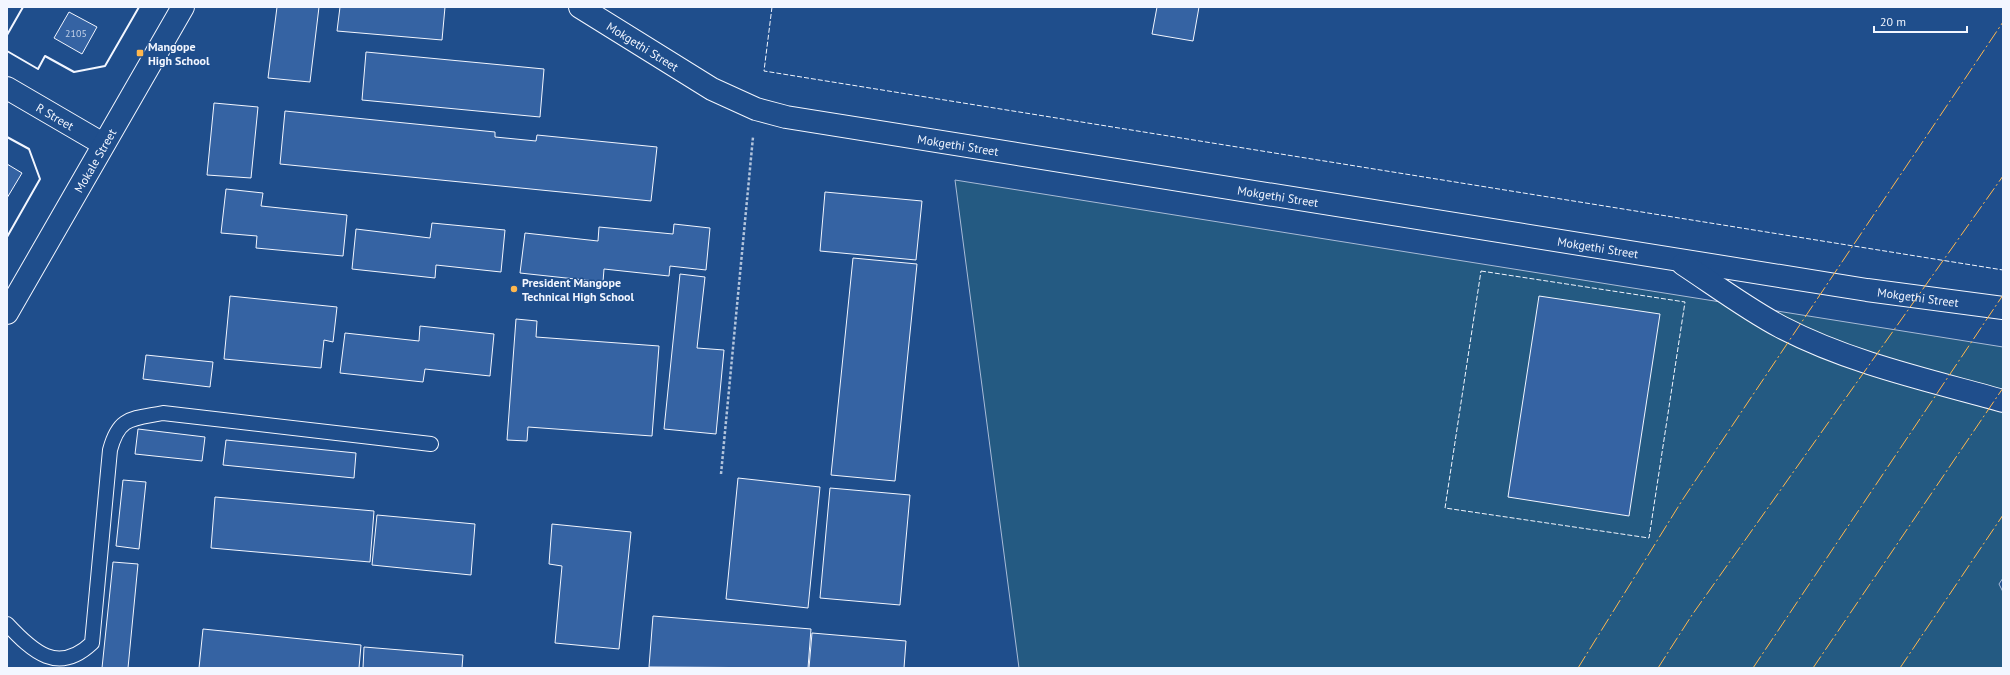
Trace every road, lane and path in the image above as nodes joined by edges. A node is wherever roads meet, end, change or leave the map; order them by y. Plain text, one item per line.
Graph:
1 (183, 7) edge
2 (590, 10) edge
3 (7, 88) edge
4 (756, 109) junction
5 (103, 144) junction
6 (1678, 260) junction
7 (2003, 308) edge
8 (7, 313) edge
9 (2003, 401) edge
10 (431, 444) dead end
11 (721, 474) dead end
12 (7, 624) edge

1 - 5 street, Mokale Street
2 - 4 street, Mokgethi Street
3 - 5 street, R Street
4 - 6 street, Mokgethi Street
4 - 11 path
5 - 8 street, Mokale Street
6 - 7 street, Mokgethi Street
6 - 9 street
10 - 12 lane

